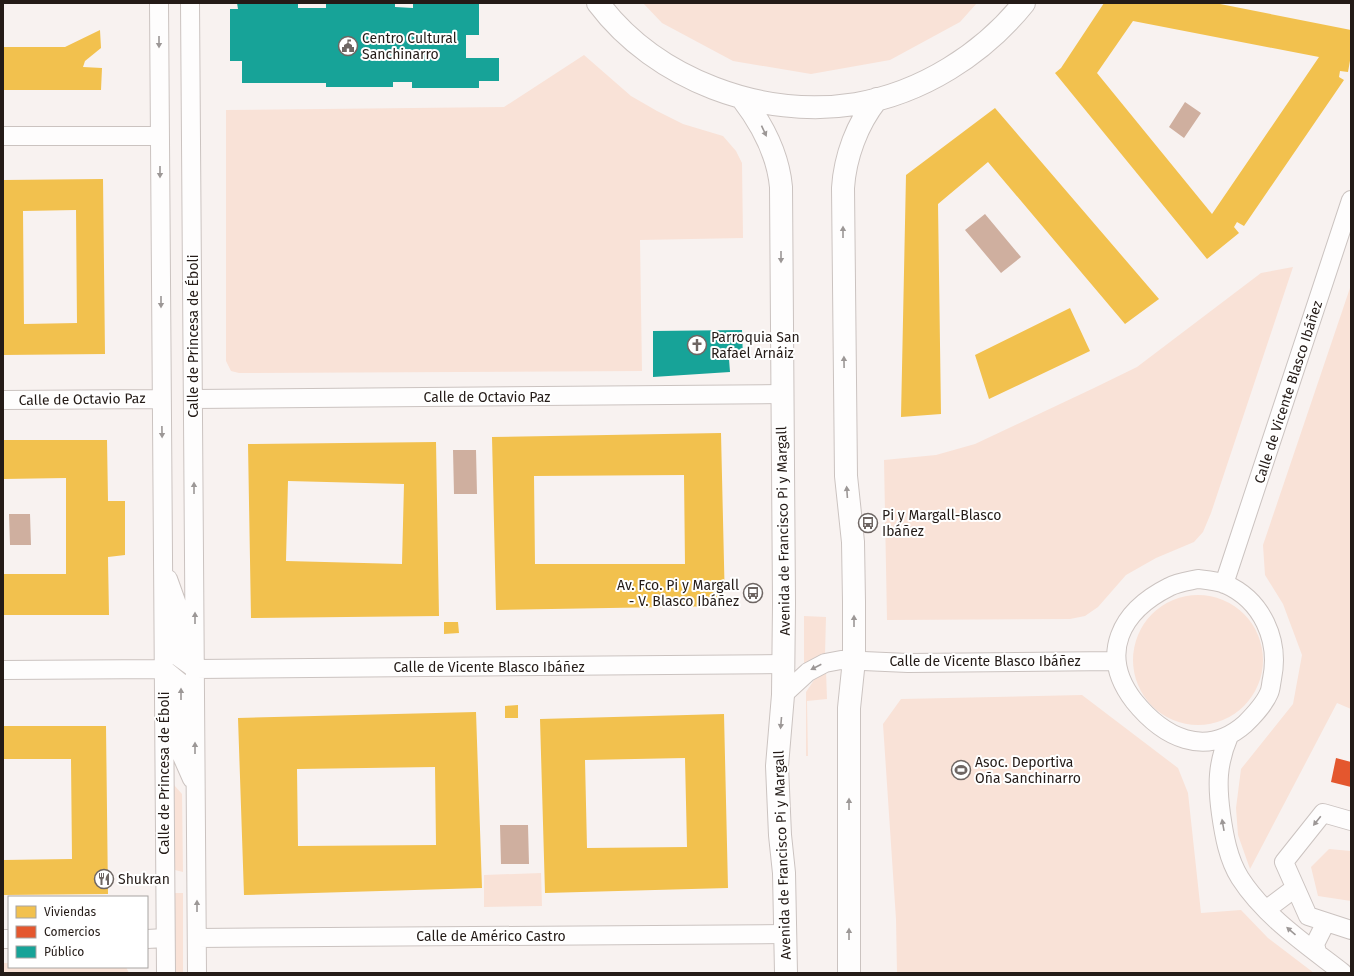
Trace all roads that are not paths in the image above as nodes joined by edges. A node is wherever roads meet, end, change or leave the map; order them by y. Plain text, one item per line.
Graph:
1 (159, 3) edge
2 (190, 3) edge
3 (598, 3) edge
4 (1024, 3) edge
5 (742, 98) junction
6 (877, 99) junction
7 (3, 136) edge
8 (160, 136) junction
9 (1351, 200) edge
10 (782, 394) junction
11 (161, 399) junction
12 (193, 399) junction
13 (3, 400) edge
14 (163, 564) junction
15 (1224, 584) junction
16 (854, 660) junction
17 (1115, 661) junction
18 (784, 664) junction
19 (164, 669) junction
20 (195, 669) junction
21 (3, 670) edge
22 (783, 695) junction
23 (1229, 736) junction
24 (196, 786) junction
25 (1351, 820) edge
26 (1295, 888) junction
27 (1266, 908) junction
28 (1326, 922) junction
29 (1351, 930) edge
30 (785, 934) junction
31 (148, 938) edge
32 (165, 938) junction
33 (197, 938) junction
34 (1317, 952) junction
35 (166, 973) edge
36 (197, 973) edge
37 (786, 973) edge
38 (849, 973) edge
39 (1343, 973) edge

1 -> 8 street, Calle de Princesa de Éboli
2 - 12 street, Calle de Princesa de Éboli
3 - 5 street
4 - 6 street
5 - 6 street
5 -> 10 street, Avenida de Francisco Pi y Margall
16 -> 6 street
7 - 8 street
8 -> 11 street, Calle de Princesa de Éboli
9 - 15 street, Calle de Vicente Blasco Ibáñez
10 - 12 street, Calle de Octavio Paz
10 - 18 street, Avenida de Francisco Pi y Margall
11 - 13 street, Calle de Octavio Paz
11 -> 14 street, Calle de Princesa de Éboli
20 -> 12 street, Calle de Princesa de Éboli
14 - 19 street, Calle de Princesa de Éboli
14 - 20 street, Calle de Princesa de Éboli
15 - 17 street
15 - 23 street
16 - 17 street, Calle de Vicente Blasco Ibáñez
16 -> 22 street, Calle de Vicente Blasco Ibáñez
38 -> 16 street
17 - 23 street
18 - 20 street, Calle de Vicente Blasco Ibáñez
18 - 22 street, Avenida de Francisco Pi y Margall
19 - 21 street
24 -> 19 street, Calle de Princesa de Éboli
19 - 32 street, Calle de Princesa de Éboli
24 -> 20 street, Calle de Princesa de Éboli
22 -> 30 street, Avenida de Francisco Pi y Margall
27 -> 23 street
33 -> 24 street, Calle de Princesa de Éboli
25 -> 26 street
26 - 27 street
26 - 28 street
34 -> 27 street
28 - 29 street
28 - 34 street
30 - 33 street, Calle de Américo Castro
30 - 37 street, Avenida de Francisco Pi y Margall
31 - 32 street
32 - 35 street, Calle de Princesa de Éboli
33 - 36 street, Calle de Princesa de Éboli
34 - 39 street

